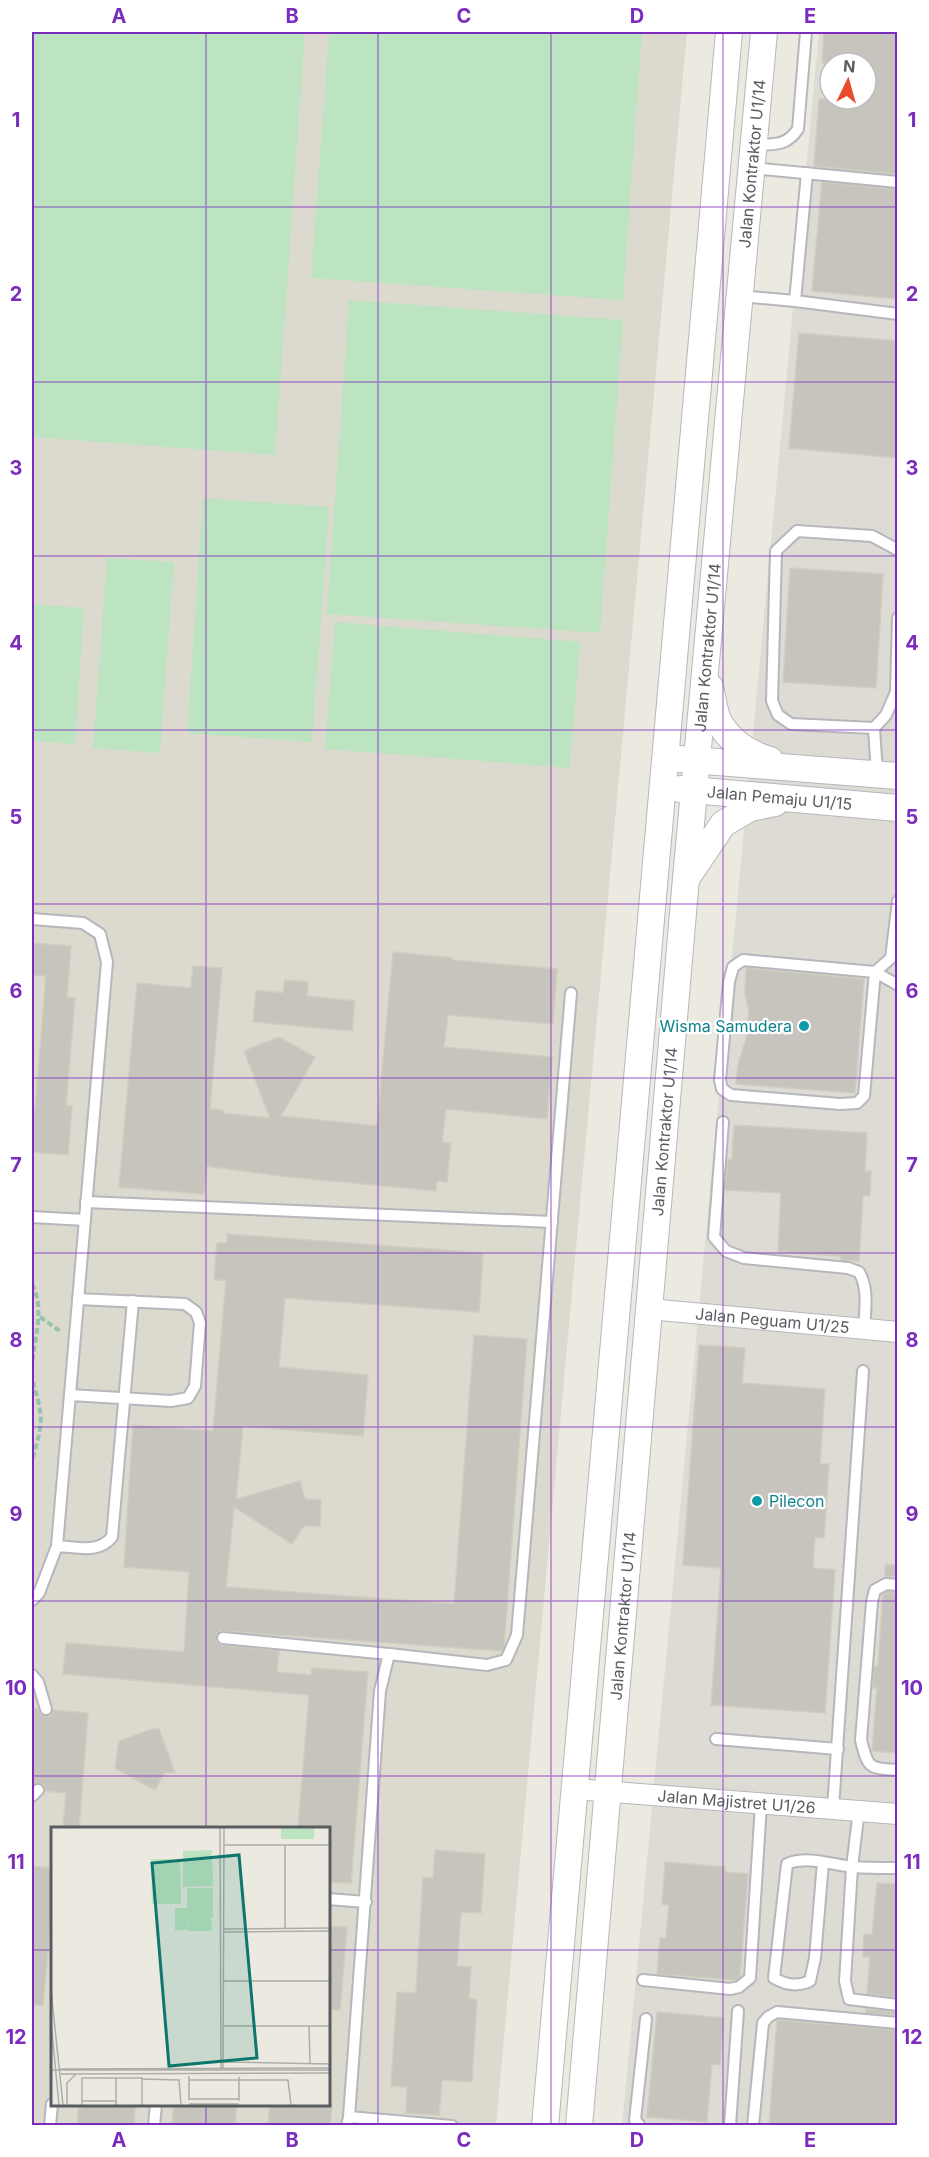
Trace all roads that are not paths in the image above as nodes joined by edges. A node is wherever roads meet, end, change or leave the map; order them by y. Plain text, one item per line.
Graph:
1 (729, 32) edge
2 (764, 32) edge
3 (806, 32) edge
4 (752, 157) junction
5 (807, 173) junction
6 (897, 182) edge
7 (740, 296) junction
8 (795, 301) junction
9 (897, 314) edge
10 (897, 550) edge
11 (897, 618) edge
12 (705, 669) junction
13 (874, 728) junction
14 (666, 758) junction
15 (697, 760) junction
16 (801, 768) junction
17 (887, 775) edge
18 (663, 789) junction
19 (695, 790) junction
20 (799, 799) junction
21 (897, 808) edge
22 (687, 878) junction
23 (897, 900) edge
24 (32, 919) edge
25 (875, 972) junction
26 (897, 985) edge
27 (571, 993) dead end
28 (723, 1122) dead end
29 (86, 1202) junction
30 (32, 1217) edge
31 (85, 1220) junction
32 (552, 1222) junction
33 (78, 1299) junction
34 (133, 1301) junction
35 (650, 1309) junction
36 (864, 1329) junction
37 (897, 1332) edge
38 (862, 1371) dead end
39 (70, 1395) junction
40 (123, 1398) junction
41 (57, 1546) junction
42 (897, 1585) edge
43 (32, 1600) edge
44 (223, 1638) dead end
45 (389, 1654) junction
46 (32, 1676) edge
47 (46, 1709) dead end
48 (716, 1739) dead end
49 (838, 1749) junction
50 (897, 1770) edge
51 (575, 1789) junction
52 (608, 1791) junction
53 (761, 1804) junction
54 (833, 1808) junction
55 (859, 1810) junction
56 (897, 1814) edge
57 (823, 1862) junction
58 (852, 1867) junction
59 (897, 1868) edge
60 (330, 1899) edge
61 (366, 1902) junction
62 (643, 1980) dead end
63 (897, 2005) edge
64 (738, 2011) dead end
65 (646, 2019) dead end
66 (897, 2023) edge
67 (52, 2106) edge
68 (156, 2106) edge
69 (348, 2121) edge
70 (50, 2126) edge
71 (154, 2126) edge
72 (452, 2126) edge
73 (545, 2126) edge
74 (579, 2126) edge
75 (640, 2126) edge
76 (730, 2126) edge
77 (753, 2126) edge

1 - 14 street, Jalan Kontraktor U1/14
2 - 4 street, Jalan Kontraktor U1/14
3 - 4 lane
4 - 5 lane
4 - 7 street, Jalan Kontraktor U1/14
5 - 6 lane
5 - 8 lane
7 - 8 lane
7 - 12 street, Jalan Kontraktor U1/14
8 - 9 lane
10 - 13 lane
11 - 13 lane
12 - 15 street, Jalan Kontraktor U1/14
12 - 16 street
13 - 17 lane
14 - 15 street, Jalan Pemaju U1/15
14 - 18 street, Jalan Kontraktor U1/14
15 - 16 street, Jalan Pemaju U1/15
15 - 19 street, Jalan Kontraktor U1/14
16 - 17 street, Jalan Pemaju U1/15
18 - 19 street, Jalan Pemaju U1/15
18 - 51 street, Jalan Kontraktor U1/14
19 - 20 street, Jalan Pemaju U1/15
19 - 22 street, Jalan Kontraktor U1/14
20 - 21 street, Jalan Pemaju U1/15
20 - 22 street
22 - 35 street, Jalan Kontraktor U1/14
23 - 25 lane
24 - 29 lane
25 - 25 lane
25 - 26 lane
27 - 32 lane
28 - 36 lane
29 - 31 lane
29 - 32 lane
30 - 31 lane
31 - 33 lane
32 - 45 lane
33 - 34 lane
33 - 39 lane
34 - 40 lane
34 - 40 lane
35 - 36 street, Jalan Peguam U1/25
35 - 52 street, Jalan Kontraktor U1/14
36 - 37 street, Jalan Peguam U1/25
38 - 49 lane
39 - 40 lane
39 - 41 lane
40 - 41 lane
41 - 43 lane
42 - 50 lane
44 - 45 lane
45 - 61 lane
46 - 47 lane
48 - 49 lane
49 - 54 lane
51 - 52 street, Jalan Majistret U1/26
51 - 73 street, Jalan Kontraktor U1/14
52 - 53 street, Jalan Majistret U1/26
52 - 74 street, Jalan Kontraktor U1/14
53 - 54 street, Jalan Majistret U1/26
53 - 62 lane
54 - 55 street, Jalan Majistret U1/26
55 - 56 street, Jalan Majistret U1/26
55 - 58 lane
57 - 57 lane
57 - 58 lane
58 - 59 lane
58 - 63 lane
60 - 61 lane
61 - 69 lane
64 - 76 lane
65 - 75 lane
66 - 77 lane
67 - 70 lane
68 - 71 lane
69 - 72 lane

